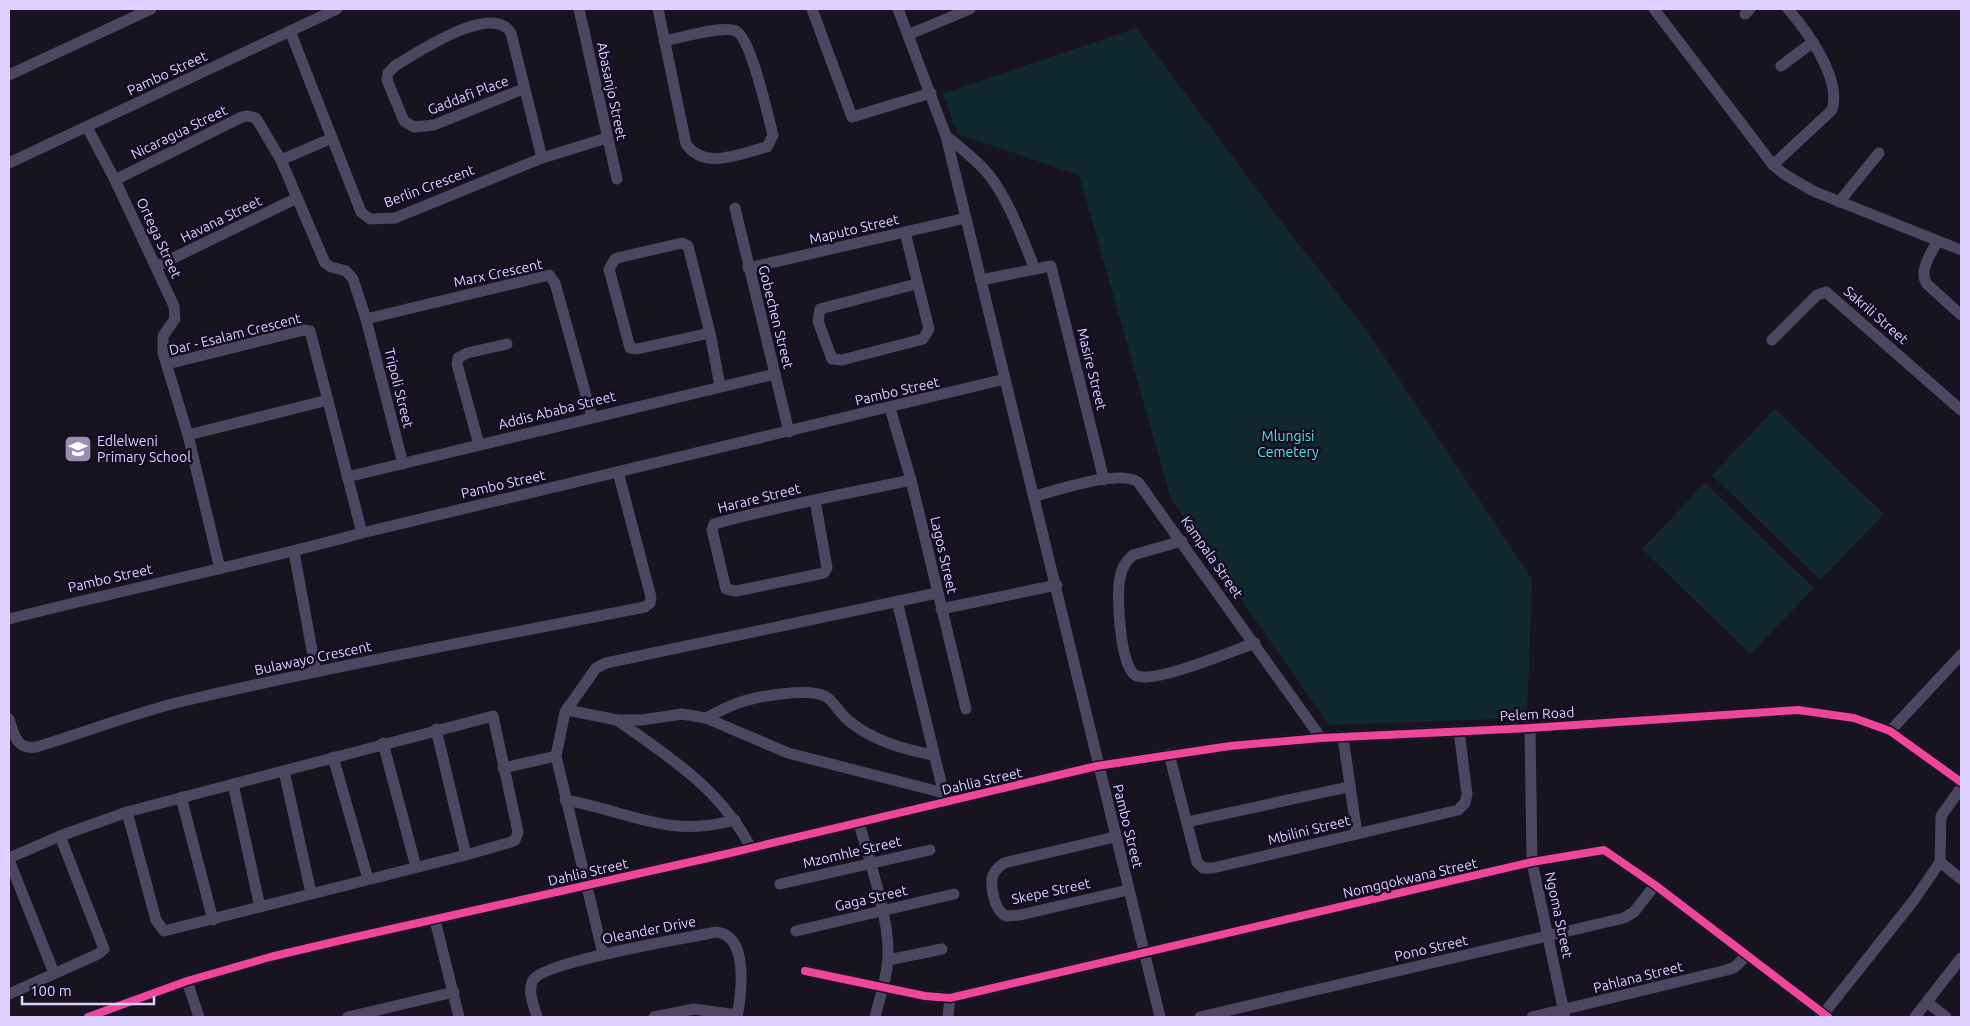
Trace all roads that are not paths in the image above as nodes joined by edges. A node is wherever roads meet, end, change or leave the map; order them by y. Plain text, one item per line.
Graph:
1 (151, 9) edge
2 (337, 9) edge
3 (579, 9) edge
4 (658, 9) edge
5 (812, 9) edge
6 (898, 9) edge
7 (970, 9) edge
8 (1654, 9) edge
9 (1788, 9) edge
10 (290, 31) junction
11 (910, 34) junction
12 (664, 41) junction
13 (1813, 42) junction
14 (1781, 66) dead end
15 (9, 75) edge
16 (523, 89) junction
17 (931, 93) junction
18 (87, 127) junction
19 (946, 136) junction
20 (332, 138) junction
21 (607, 138) junction
22 (1879, 153) dead end
23 (542, 158) junction
24 (281, 160) junction
25 (9, 163) edge
26 (1773, 165) junction
27 (617, 179) dead end
28 (115, 180) junction
29 (297, 198) junction
30 (1839, 202) junction
31 (735, 208) dead end
32 (966, 218) junction
33 (905, 232) junction
34 (1937, 242) junction
35 (1961, 250) edge
36 (157, 266) junction
37 (748, 268) junction
38 (1035, 269) junction
39 (981, 280) junction
40 (916, 284) junction
41 (1961, 315) edge
42 (366, 319) junction
43 (710, 333) junction
44 (1772, 340) dead end
45 (507, 344) dead end
46 (167, 364) junction
47 (775, 374) junction
48 (1005, 379) junction
49 (720, 386) junction
50 (328, 400) junction
51 (890, 408) junction
52 (1961, 410) edge
53 (592, 417) junction
54 (789, 432) junction
55 (188, 435) junction
56 (479, 445) junction
57 (402, 464) junction
58 (618, 472) junction
59 (347, 477) junction
60 (911, 480) junction
61 (1104, 480) junction
62 (1035, 496) junction
63 (815, 500) junction
64 (362, 533) junction
65 (1182, 541) junction
66 (294, 552) junction
67 (220, 569) junction
68 (1056, 585) junction
69 (937, 592) junction
70 (897, 601) junction
71 (941, 609) junction
72 (9, 619) edge
73 (1255, 643) junction
74 (1961, 655) edge
75 (316, 672) junction
76 (966, 709) dead end
77 (566, 710) junction
78 (9, 718) edge
79 (706, 718) junction
80 (617, 720) junction
81 (1530, 728) junction
82 (436, 729) junction
83 (1459, 731) junction
84 (1890, 731) junction
85 (1343, 737) junction
86 (1321, 738) junction
87 (383, 743) junction
88 (1169, 754) junction
89 (934, 755) junction
90 (556, 756) junction
91 (333, 757) junction
92 (1097, 766) junction
93 (503, 768) junction
94 (284, 771) junction
95 (1961, 782) edge
96 (233, 784) junction
97 (1348, 787) junction
98 (1961, 788) edge
99 (181, 797) junction
100 (945, 798) junction
101 (565, 800) junction
102 (127, 812) junction
103 (735, 820) junction
104 (1187, 822) junction
105 (859, 823) junction
106 (1357, 834) junction
107 (60, 836) junction
108 (1115, 837) junction
109 (751, 848) junction
110 (930, 850) dead end
111 (466, 855) junction
112 (9, 859) edge
113 (1532, 862) junction
114 (1940, 862) junction
115 (870, 864) junction
116 (416, 867) junction
117 (368, 879) junction
118 (1961, 879) edge
119 (780, 884) dead end
120 (1655, 885) junction
121 (585, 886) junction
122 (1128, 890) junction
123 (311, 893) junction
124 (954, 894) dead end
125 (260, 907) junction
126 (882, 912) junction
127 (213, 920) junction
128 (436, 920) junction
129 (796, 931) dead end
130 (1547, 936) junction
131 (942, 949) dead end
132 (1143, 953) junction
133 (603, 954) junction
134 (1746, 956) junction
135 (1961, 958) edge
136 (888, 960) junction
137 (805, 971) dead end
138 (54, 974) junction
139 (186, 981) junction
140 (883, 988) junction
141 (454, 992) junction
142 (9, 994) edge
143 (950, 998) junction
144 (1927, 1002) junction
145 (382, 1013) edge
146 (1564, 1014) edge
147 (737, 1016) edge
148 (1824, 1016) edge
149 (88, 1017) edge
150 (199, 1017) edge
151 (348, 1017) edge
152 (459, 1017) edge
153 (537, 1017) edge
154 (654, 1017) edge
155 (874, 1017) edge
156 (948, 1017) edge
157 (1160, 1017) edge
158 (1200, 1017) edge
159 (1532, 1017) edge
160 (1915, 1017) edge
161 (1946, 1017) edge

1 - 15 street
2 - 10 street, Pambo Street
3 - 21 street, Abasanjo Street
4 - 12 street
5 - 17 street
6 - 11 street, Pambo Street
7 - 11 street
8 - 26 street
9 - 13 street
10 - 18 street, Pambo Street
10 - 20 street, Berlin Crescent
11 - 17 street, Pambo Street
12 - 12 street
13 - 14 street
13 - 26 street
16 - 16 street, Gaddafi Place
16 - 23 street, Gaddafi Place
17 - 19 street, Pambo Street
18 - 25 street, Pambo Street
18 - 28 street, Ortega Street
19 - 32 street, Pambo Street
19 - 38 street
20 - 23 street, Berlin Crescent
20 - 24 street
21 - 23 street, Berlin Crescent
21 - 27 street, Abasanjo Street
22 - 30 street
24 - 28 street, Nicaragua Street
24 - 29 street, Nicaragua Street
26 - 30 street
28 - 36 street, Ortega Street
29 - 36 street, Havana Street
29 - 42 street, Tripoli Street
30 - 34 street
31 - 37 street, Gobechen Street
32 - 33 street, Maputo Street
32 - 39 street, Pambo Street
33 - 37 street, Maputo Street
33 - 40 street
34 - 35 street
34 - 41 street
36 - 46 street, Ortega Street
37 - 47 street, Gobechen Street
38 - 39 street
38 - 61 street, Masire Street
39 - 48 street, Pambo Street
40 - 40 street
42 - 53 street, Marx Crescent
42 - 57 street, Tripoli Street
43 - 43 street
43 - 49 street
44 - 52 street, Sakrili Street
45 - 56 street
46 - 50 street, Dar - Esalam Crescent
46 - 55 street, Dar - Esalam Crescent
47 - 49 street, Addis Ababa Street
47 - 54 street, Gobechen Street
48 - 51 street, Pambo Street
48 - 62 street, Pambo Street
49 - 53 street, Addis Ababa Street
50 - 55 street
50 - 59 street, Dar - Esalam Crescent
51 - 54 street, Pambo Street
51 - 60 street, Lagos Street
53 - 56 street, Addis Ababa Street
54 - 58 street, Pambo Street
55 - 67 street, Dar - Esalam Crescent
56 - 57 street, Addis Ababa Street
57 - 59 street, Addis Ababa Street
58 - 64 street, Pambo Street
58 - 75 street, Bulawayo Crescent
59 - 64 street, Dar - Esalam Crescent
60 - 63 street, Harare Street
60 - 69 street, Lagos Street
61 - 62 street, Kampala Street
61 - 65 street, Kampala Street
62 - 68 street, Pambo Street
63 - 63 street, Harare Street
64 - 66 street, Pambo Street
65 - 73 street, Kampala Street
65 - 73 street
66 - 67 street, Pambo Street
66 - 75 street
67 - 72 street, Pambo Street
68 - 71 street
68 - 92 street, Pambo Street
69 - 70 street
69 - 71 street, Lagos Street
70 - 77 street
70 - 89 street
71 - 76 street, Lagos Street
73 - 86 street, Kampala Street
74 - 84 street
75 - 78 street, Bulawayo Crescent
77 - 80 street
77 - 90 street
79 - 80 street
79 - 89 street
79 - 100 street
80 - 103 street
81 - 83 street, Pelem Road
81 - 84 street, Pelem Road
81 - 113 street, Ngoma Street
82 - 87 street
82 - 93 street
82 - 111 street
83 - 85 street, Pelem Road
83 - 106 street, Mbilini Street
84 - 95 street, Pelem Road
85 - 86 street, Pelem Road
85 - 97 street
86 - 88 street, Pelem Road
87 - 91 street
87 - 116 street
88 - 92 street, Pelem Road
88 - 104 street, Mbilini Street
89 - 100 street
90 - 93 street
90 - 101 street
91 - 94 street
91 - 117 street
92 - 100 street, Dahlia Street
92 - 108 street, Pambo Street
93 - 111 street
94 - 96 street
94 - 123 street
96 - 99 street
96 - 125 street
97 - 104 street
97 - 106 street
98 - 114 street
99 - 102 street
99 - 127 street
100 - 105 street, Dahlia Street
101 - 103 street
101 - 121 street
102 - 107 street
102 - 127 street
103 - 109 street
104 - 106 street, Mbilini Street
105 - 109 street, Dahlia Street
105 - 115 street
107 - 112 street
107 - 138 street
108 - 122 street, Pambo Street
108 - 122 street, Skepe Street
109 - 121 street, Dahlia Street
110 - 115 street, Mzomhle Street
111 - 116 street
112 - 138 street
113 - 120 street, Nomgqokwana Street
113 - 130 street, Ngoma Street
113 - 132 street, Nomgqokwana Street
114 - 118 street
114 - 148 street
115 - 119 street, Mzomhle Street
115 - 126 street
116 - 117 street
117 - 123 street
120 - 130 street, Pono Street
120 - 134 street, Nomgqokwana Street
121 - 128 street, Dahlia Street
121 - 133 street
122 - 132 street, Pambo Street
123 - 125 street
124 - 126 street, Gaga Street
125 - 127 street
126 - 129 street, Gaga Street
126 - 136 street
128 - 139 street, Dahlia Street
128 - 141 street
130 - 146 street, Ngoma Street
130 - 158 street, Pono Street
131 - 136 street
132 - 143 street, Nomgqokwana Street
132 - 157 street, Pambo Street
133 - 147 street, Oleander Drive
133 - 153 street, Oleander Drive
134 - 146 street, Pahlana Street
134 - 148 street, Nomgqokwana Street
135 - 144 street
136 - 140 street
137 - 140 street, Nomgqokwana Street
138 - 142 street
139 - 149 street, Dahlia Street
139 - 150 street
140 - 143 street, Nomgqokwana Street
140 - 155 street
141 - 145 street
141 - 152 street
143 - 156 street
144 - 160 street
144 - 161 street
145 - 151 street
146 - 159 street, Pahlana Street
147 - 154 street

